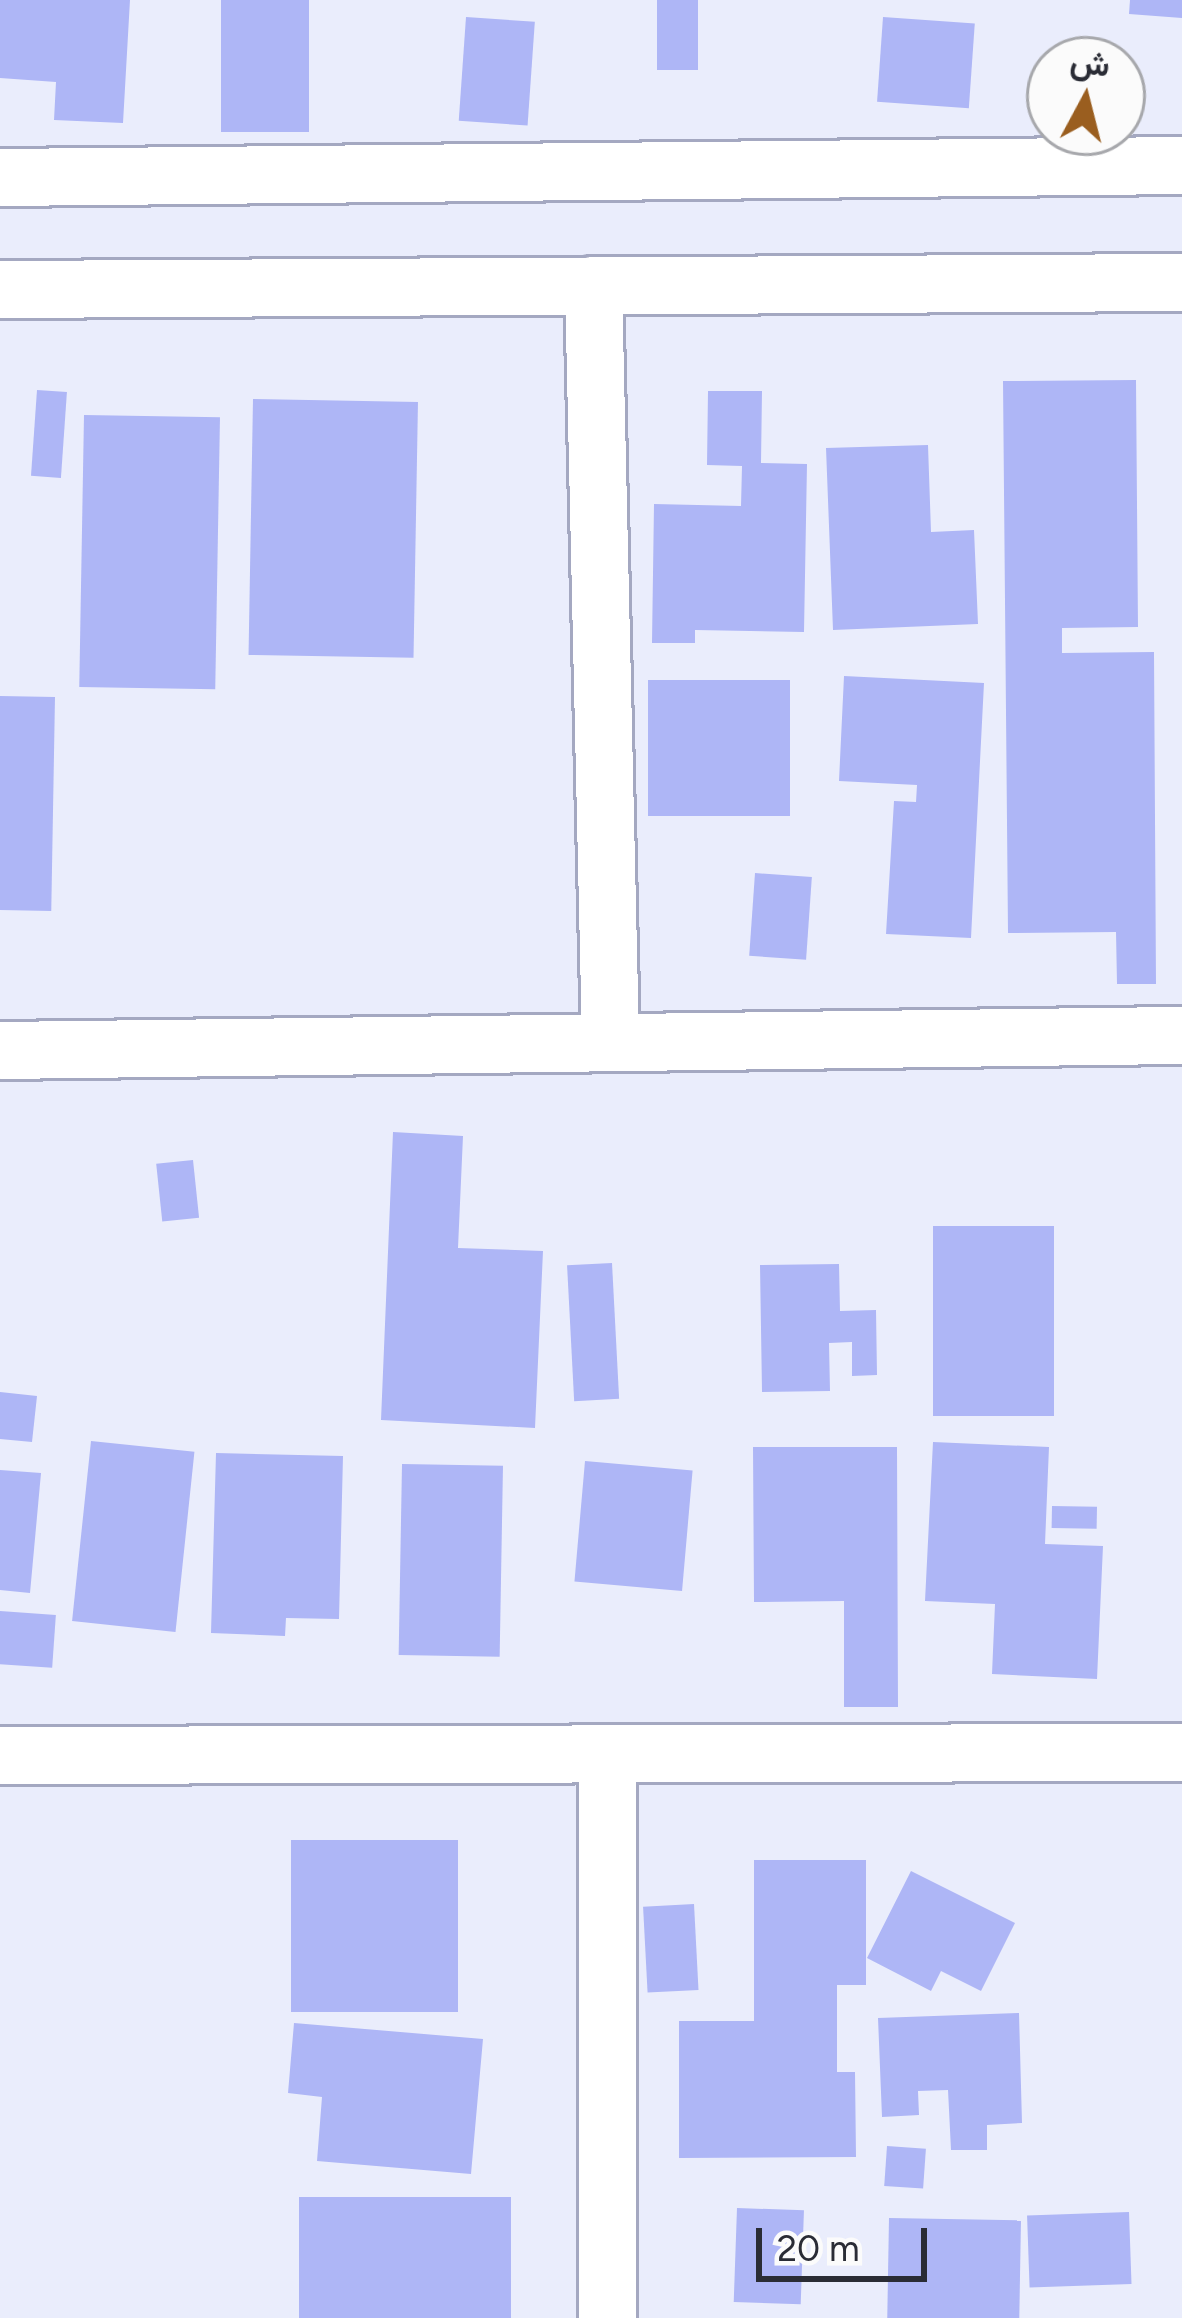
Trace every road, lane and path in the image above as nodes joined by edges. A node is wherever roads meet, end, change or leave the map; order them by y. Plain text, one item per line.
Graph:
1 (1182, 165) edge
2 (0, 177) edge
3 (1182, 282) edge
4 (593, 285) junction
5 (0, 289) edge
6 (1182, 1034) edge
7 (610, 1042) junction
8 (0, 1050) edge
9 (1182, 1752) edge
10 (607, 1754) junction
11 (0, 1755) edge
12 (607, 2318) edge

1 - 2 street
3 - 4 street
4 - 5 street
4 - 7 street
6 - 7 street
7 - 8 street
9 - 10 street
10 - 11 street
10 - 12 street

